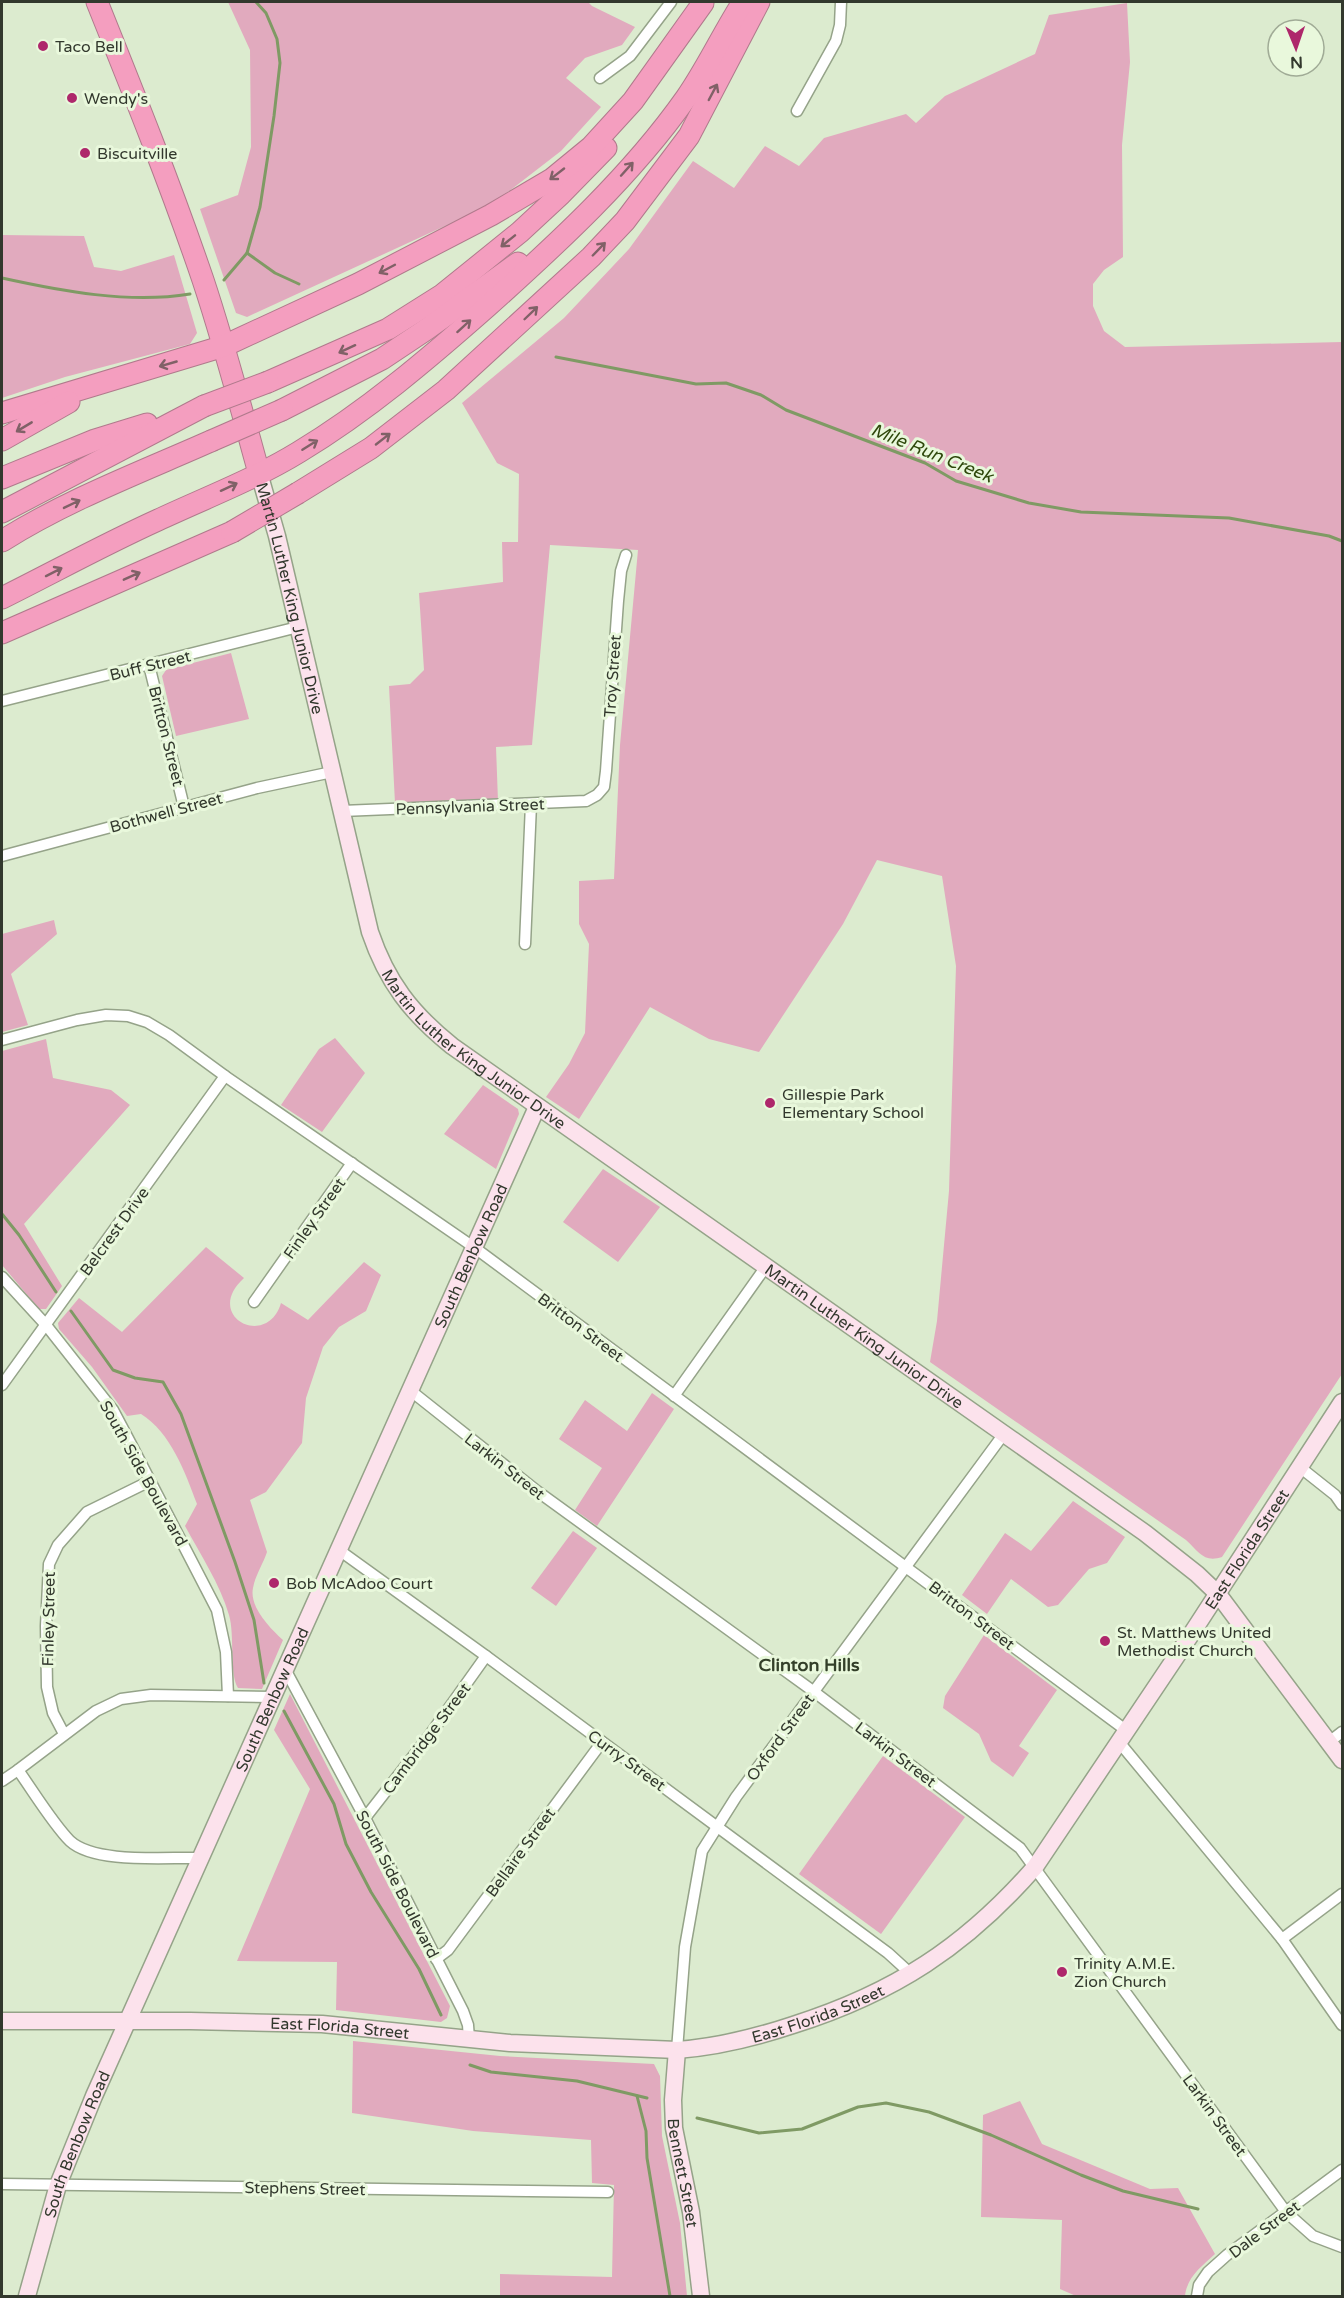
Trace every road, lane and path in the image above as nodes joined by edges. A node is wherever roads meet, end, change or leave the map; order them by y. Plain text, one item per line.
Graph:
1 (97, 2) edge
2 (671, 2) edge
3 (704, 2) edge
4 (743, 2) edge
5 (759, 2) edge
6 (841, 2) edge
7 (600, 78) dead end
8 (797, 111) dead end
9 (588, 212) junction
10 (224, 346) junction
11 (112, 379) junction
12 (204, 406) junction
13 (2, 413) edge
14 (2, 440) edge
15 (259, 473) junction
16 (2, 478) edge
17 (2, 512) edge
18 (2, 541) edge
19 (626, 555) dead end
20 (2, 598) edge
21 (298, 627) junction
22 (2, 633) edge
23 (149, 665) junction
24 (2, 701) edge
25 (332, 772) junction
26 (597, 795) joint
27 (531, 804) junction
28 (184, 807) junction
29 (342, 811) junction
30 (2, 856) edge
31 (525, 944) dead end
32 (2, 1040) edge
33 (225, 1076) junction
34 (537, 1107) junction
35 (352, 1163) junction
36 (475, 1248) junction
37 (767, 1265) junction
38 (2, 1277) edge
39 (255, 1302) dead end
40 (46, 1325) junction
41 (2, 1385) edge
42 (411, 1391) junction
43 (674, 1396) junction
44 (1342, 1402) edge
45 (1003, 1435) junction
46 (1301, 1468) junction
47 (150, 1481) junction
48 (1342, 1505) edge
49 (339, 1550) junction
50 (907, 1566) junction
51 (1218, 1594) junction
52 (486, 1656) junction
53 (285, 1669) junction
54 (813, 1691) junction
55 (228, 1696) junction
56 (272, 1697) junction
57 (64, 1734) junction
58 (1123, 1737) junction
59 (1336, 1737) edge
60 (602, 1742) junction
61 (1342, 1760) edge
62 (18, 1770) junction
63 (2, 1781) edge
64 (365, 1818) junction
65 (717, 1825) junction
66 (200, 1858) junction
67 (1035, 1867) junction
68 (1342, 1894) edge
69 (1282, 1940) junction
70 (436, 1959) junction
71 (911, 1974) junction
72 (128, 2020) junction
73 (2, 2021) edge
74 (1342, 2025) edge
75 (469, 2039) junction
76 (677, 2050) junction
77 (1342, 2170) edge
78 (2, 2184) edge
79 (58, 2184) junction
80 (608, 2192) dead end
81 (1286, 2212) junction
82 (1342, 2247) edge
83 (27, 2296) edge
84 (700, 2296) edge
85 (1197, 2296) edge

1 - 10 highway, Martin Luther King Junior Drive
2 - 7 street
3 -> 10 highway
3 -> 12 highway, bridge
9 -> 4 highway
22 -> 5 highway, bridge
6 - 8 street
15 -> 9 highway
18 -> 9 highway, bridge
10 -> 11 highway
10 - 15 highway, Martin Luther King Junior Drive
11 - 13 highway
11 -> 14 highway
12 - 16 highway
12 - 17 highway
20 -> 15 highway
15 - 21 main road, Martin Luther King Junior Drive
19 - 26 street, Troy Street
21 - 23 street, Buff Street
21 - 25 main road, Martin Luther King Junior Drive
23 - 24 street, Buff Street
23 - 28 street, Britton Street
25 - 28 street, Bothwell Street
25 - 29 main road, Martin Luther King Junior Drive
26 - 27 street, Pennsylvania Street
27 - 29 street, Pennsylvania Street
27 - 31 street
28 - 30 street, Bothwell Street
29 - 34 main road, Martin Luther King Junior Drive
32 - 33 street, Britton Street
33 - 35 street, Britton Street
33 - 40 street, Belcrest Drive
34 - 36 main road, South Benbow Road
34 - 37 main road, Martin Luther King Junior Drive
35 - 36 street, Britton Street
35 - 39 street, Finley Street
36 - 42 main road, South Benbow Road
36 - 43 street, Britton Street
37 - 43 street
37 - 45 main road, Martin Luther King Junior Drive
38 - 40 street, South Side Boulevard
40 - 41 street, Belcrest Drive
40 - 47 street, South Side Boulevard
42 - 49 main road, South Benbow Road
42 - 54 street, Larkin Street
43 - 50 street, Britton Street
44 - 46 main road, East Florida Street
45 - 50 street, Oxford Street
45 - 51 main road, Martin Luther King Junior Drive
46 - 48 street
46 - 51 main road, East Florida Street
47 - 55 street, South Side Boulevard
47 - 57 street, Finley Street
49 - 52 street, Curry Street
49 - 53 main road, South Benbow Road
50 - 54 street, Oxford Street
50 - 58 street, Britton Street
51 - 58 main road, East Florida Street
51 - 59 main road, Martin Luther King Junior Drive
52 - 60 street, Curry Street
52 - 64 street, Cambridge Street
53 - 56 main road, South Benbow Road
53 - 64 street, South Side Boulevard
54 - 65 street, Oxford Street
54 - 67 street, Larkin Street
55 - 56 street
55 - 57 street
56 - 66 main road, South Benbow Road
57 - 62 street
58 - 67 main road, East Florida Street
58 - 69 street, Britton Street
59 - 61 main road, Martin Luther King Junior Drive
60 - 65 street, Curry Street
60 - 70 street, Bellaire Street
62 - 63 street
62 - 66 street
64 - 70 street, South Side Boulevard
65 - 71 street, Curry Street
65 - 76 street, Oxford Street
66 - 72 main road, South Benbow Road
67 - 71 main road, East Florida Street
67 - 81 street, Larkin Street
68 - 69 street
69 - 74 street, Britton Street
70 - 75 street, South Side Boulevard
71 - 76 main road, East Florida Street
72 - 73 main road, East Florida Street
72 - 75 main road, East Florida Street
72 - 79 main road, South Benbow Road
75 - 76 main road, East Florida Street
76 - 84 main road, Bennett Street
77 - 81 street, Dale Street
78 - 79 street, Stephens Street
79 - 80 street, Stephens Street
79 - 83 main road, South Benbow Road
81 - 82 street, Larkin Street
81 - 85 street, Dale Street

